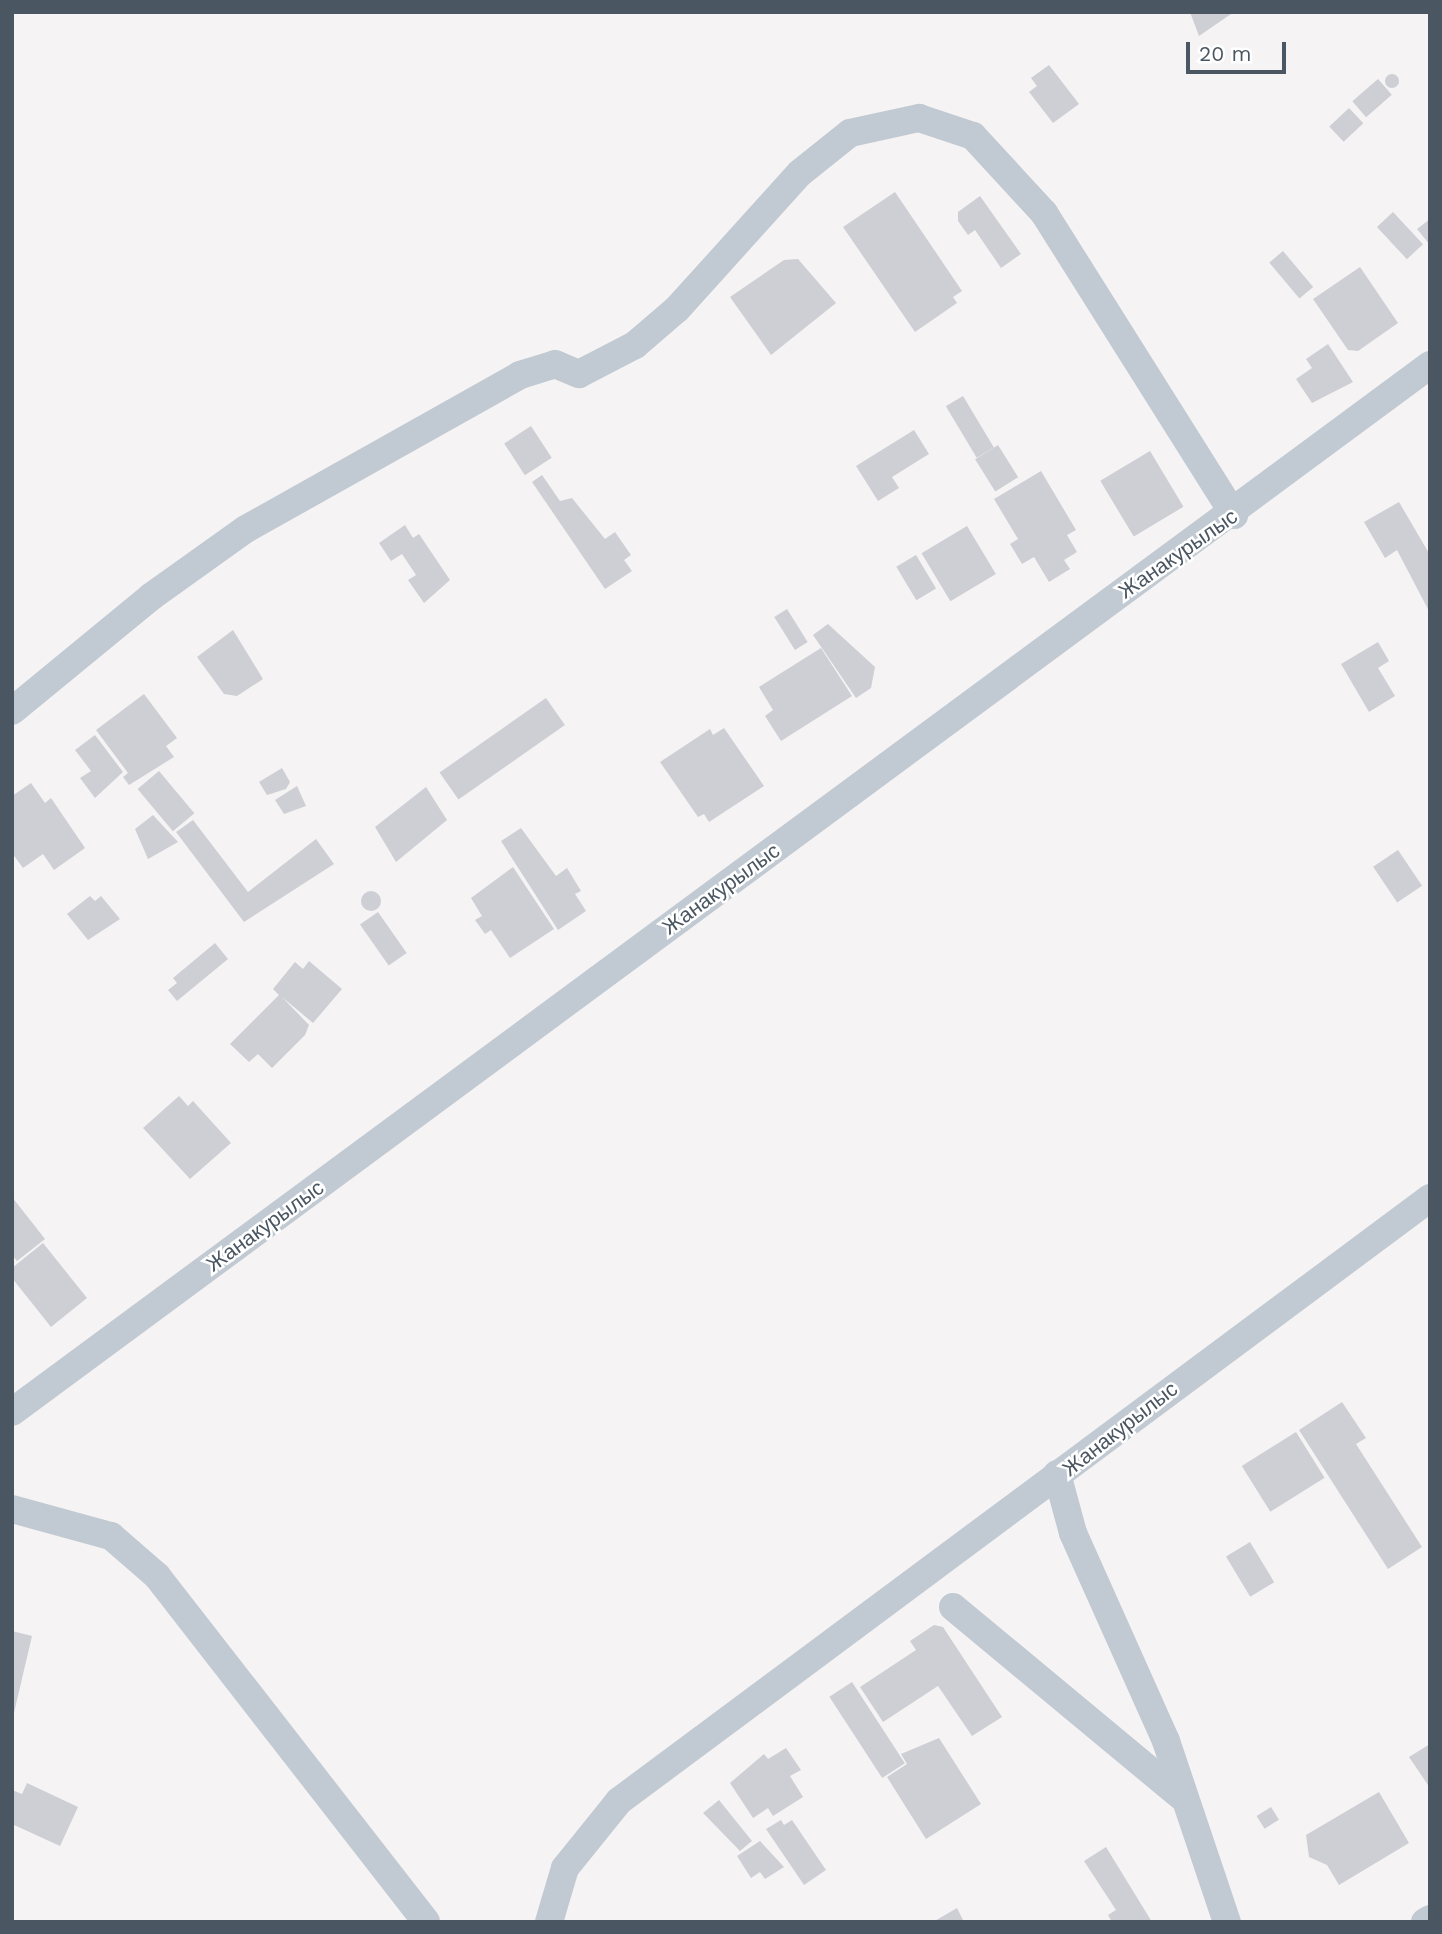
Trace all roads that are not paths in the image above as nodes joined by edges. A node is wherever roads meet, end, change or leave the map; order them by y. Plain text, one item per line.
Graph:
1 (1430, 365) edge
2 (1234, 515) junction
3 (12, 711) edge
4 (1430, 1198) edge
5 (12, 1412) edge
6 (1057, 1474) junction
7 (12, 1509) edge
8 (953, 1607) dead end
9 (1184, 1799) junction
10 (426, 1922) edge
11 (550, 1922) edge
12 (1227, 1922) edge

1 - 2 street, Жанакурылыс
2 - 3 street
2 - 5 street, Жанакурылыс
4 - 6 street, Жанакурылыс
6 - 9 street, Жанакурылыс
6 - 11 street
7 - 10 street
8 - 9 street
9 - 12 street, Жанакурылыс

